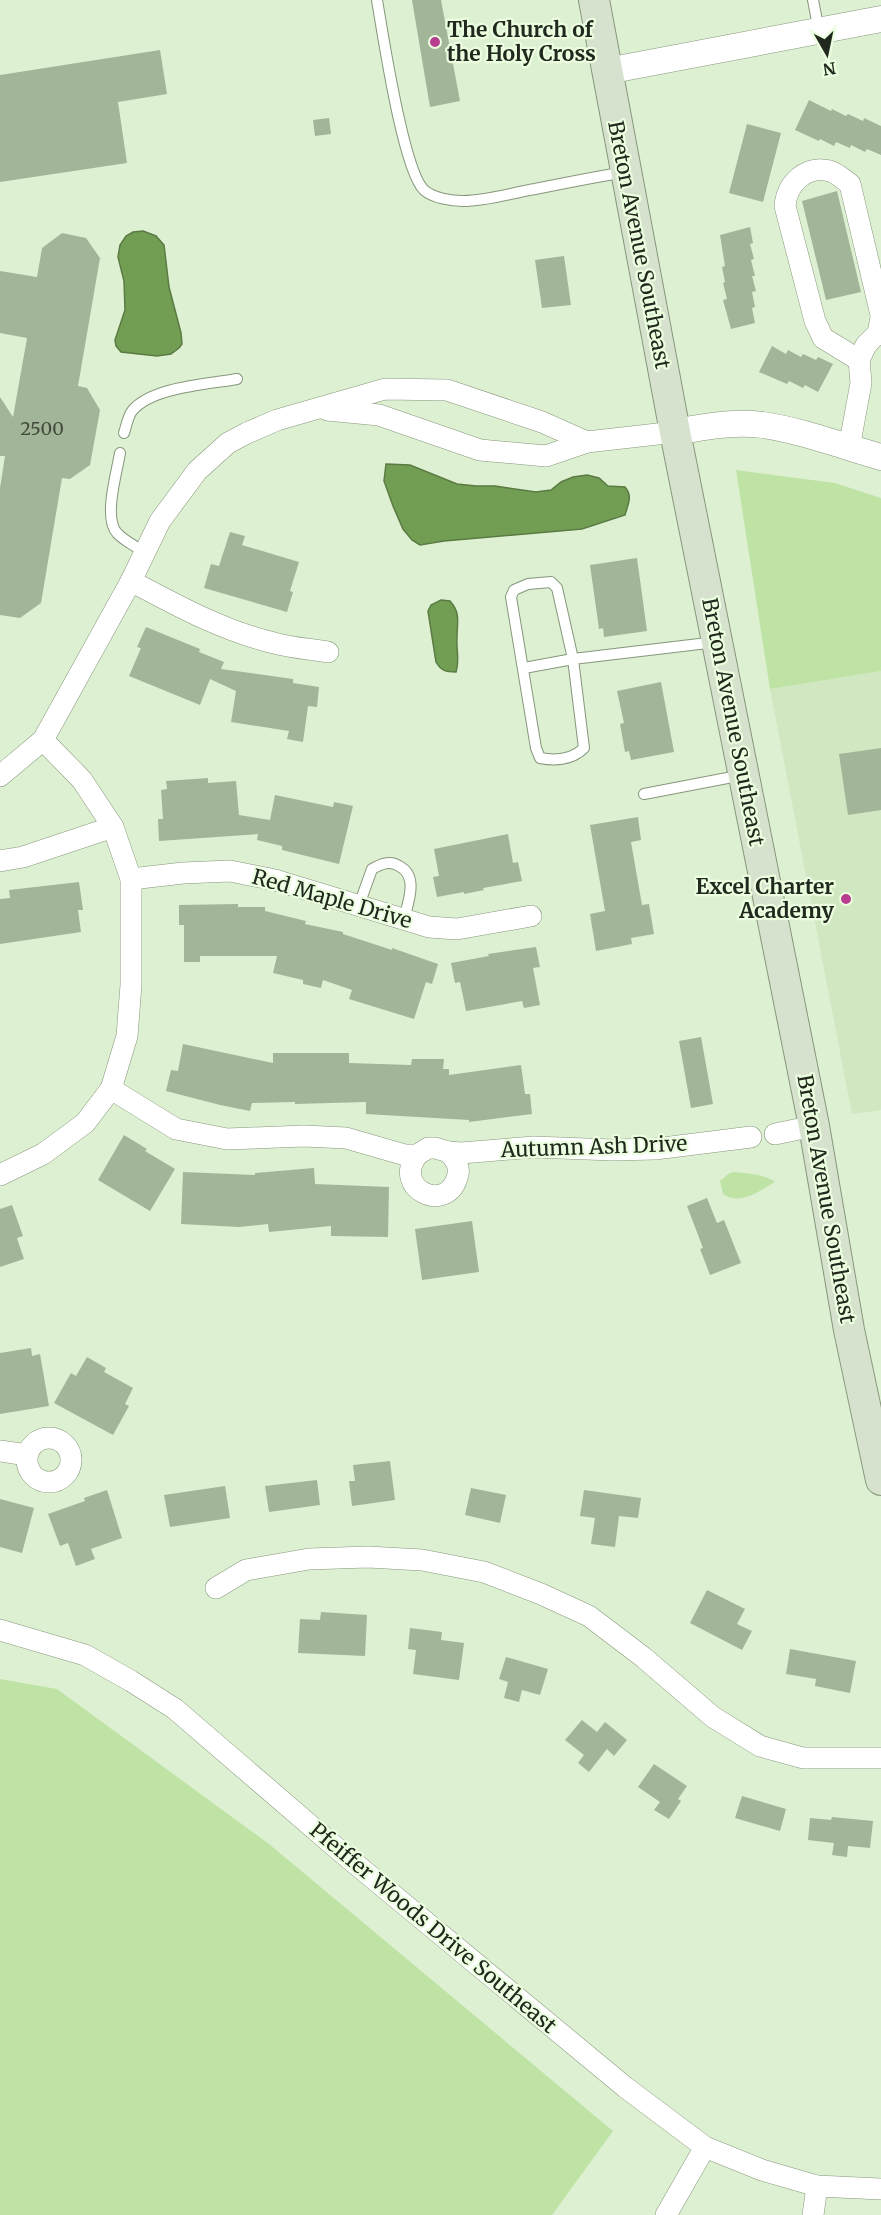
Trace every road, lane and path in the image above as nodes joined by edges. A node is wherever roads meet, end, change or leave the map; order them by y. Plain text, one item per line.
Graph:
1 (377, 0) edge
2 (594, 0) edge
3 (813, 0) edge
4 (881, 19) edge
5 (819, 31) junction
6 (606, 71) junction
7 (625, 172) junction
8 (881, 316) edge
9 (859, 360) junction
10 (237, 379) dead end
11 (312, 409) junction
12 (675, 432) junction
13 (124, 433) dead end
14 (587, 442) junction
15 (849, 448) junction
16 (120, 453) dead end
17 (881, 457) edge
18 (145, 553) junction
19 (130, 581) junction
20 (717, 642) junction
21 (328, 652) dead end
22 (573, 659) junction
23 (524, 668) junction
24 (43, 740) junction
25 (743, 775) junction
26 (0, 776) edge
27 (644, 794) dead end
28 (113, 827) junction
29 (0, 861) edge
30 (131, 879) junction
31 (359, 905) junction
32 (531, 916) dead end
33 (404, 919) junction
34 (111, 1089) junction
35 (814, 1126) junction
36 (775, 1134) dead end
37 (751, 1137) dead end
38 (395, 1154) junction
39 (417, 1155) junction
40 (460, 1157) junction
41 (0, 1175) edge
42 (411, 1176) junction
43 (0, 1452) edge
44 (27, 1455) dead end
45 (880, 1471) edge
46 (216, 1588) dead end
47 (0, 1630) edge
48 (881, 1758) edge
49 (705, 2147) junction
50 (817, 2186) junction
51 (881, 2189) edge
52 (666, 2215) edge
53 (813, 2215) edge

1 - 7 lane
2 - 6 main road, Breton Avenue Southeast
3 - 5 lane
4 - 5 street
5 - 6 street
6 - 7 main road, Breton Avenue Southeast
7 - 12 main road, Breton Avenue Southeast
8 - 9 street
8 - 9 street
9 - 15 street
10 - 13 lane
11 - 14 street
11 - 14 street
11 - 18 street
12 - 14 street
12 - 15 street
12 - 20 main road, Breton Avenue Southeast
15 - 17 street
16 - 18 lane
18 - 19 street
19 - 21 street
19 - 24 street
20 - 22 lane
20 - 25 main road, Breton Avenue Southeast
22 - 23 lane
22 - 23 lane
22 - 23 lane
24 - 26 street
24 - 28 street
25 - 27 lane
25 - 35 main road, Breton Avenue Southeast
28 - 29 street
28 - 30 street
30 - 31 street, Red Maple Drive
30 - 34 street
31 - 33 street, Red Maple Drive
31 - 33 lane
32 - 33 street, Red Maple Drive
34 - 38 street, Autumn Ash Drive
34 - 41 street
35 - 36 street
35 - 45 main road, Breton Avenue Southeast
37 - 40 street, Autumn Ash Drive
38 - 39 street, Autumn Ash Drive
38 - 42 street
39 - 40 street, Autumn Ash Drive
39 - 42 street
40 - 42 street
43 - 44 street
46 - 48 street
47 - 49 street, Pfeiffer Woods Drive Southeast
49 - 50 street, Pfeiffer Woods Drive Southeast
49 - 52 street
50 - 51 street, Pfeiffer Woods Drive Southeast
50 - 53 street

